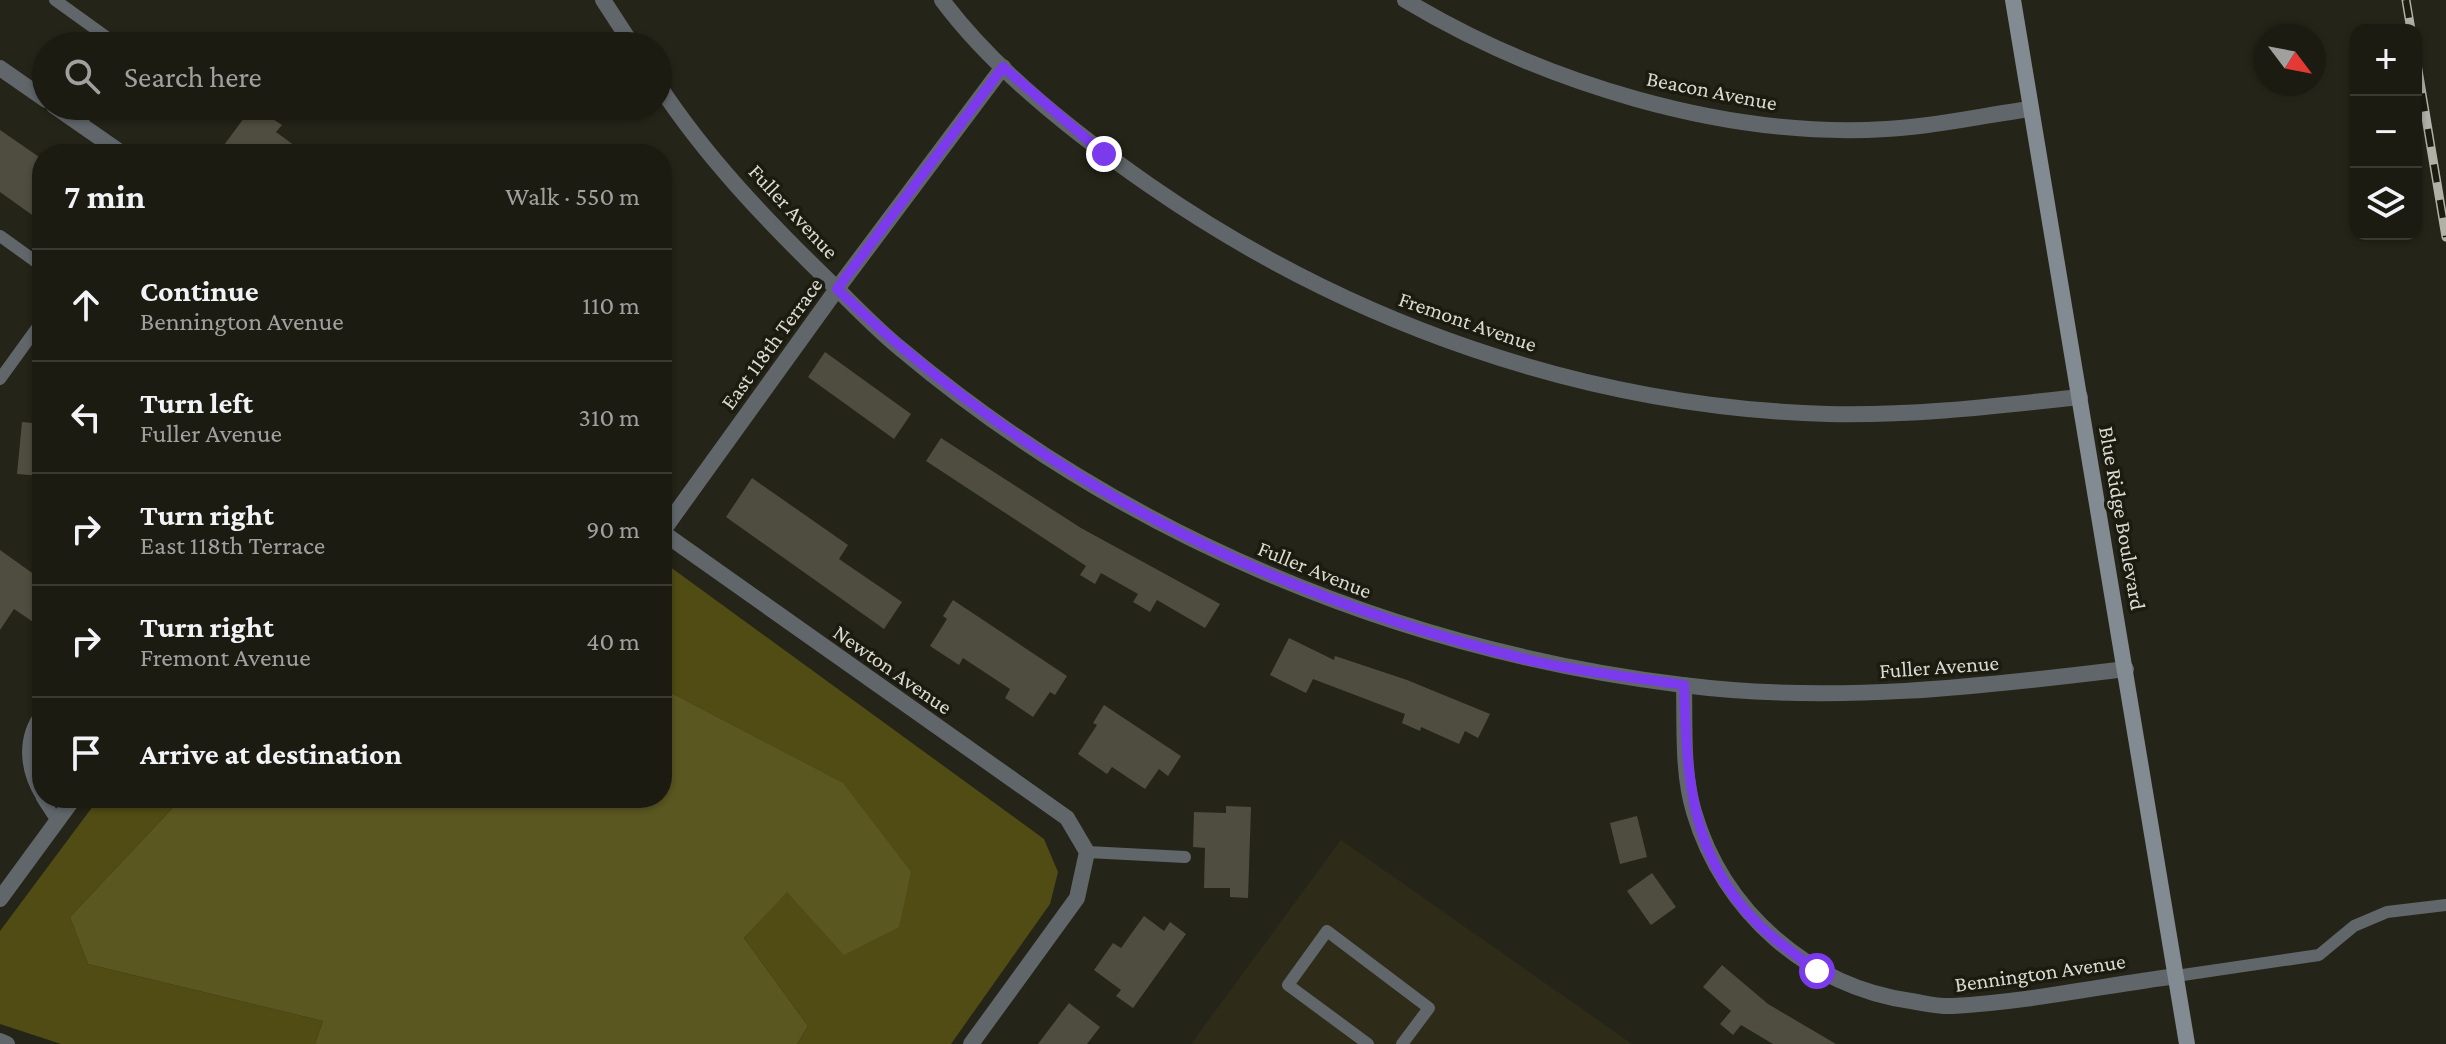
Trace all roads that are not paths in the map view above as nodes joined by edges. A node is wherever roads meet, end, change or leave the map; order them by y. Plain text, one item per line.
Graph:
1 (55, 0) edge
2 (603, 0) edge
3 (942, 0) edge
4 (1405, 0) edge
5 (2013, 0) edge
6 (100, 32) edge
7 (624, 32) edge
8 (1003, 67) junction
9 (0, 68) edge
10 (32, 90) edge
11 (672, 105) edge
12 (2031, 109) junction
13 (74, 120) edge
14 (83, 120) edge
15 (80, 124) junction
16 (109, 144) edge
17 (0, 236) edge
18 (32, 259) edge
19 (837, 289) junction
20 (32, 335) edge
21 (0, 379) edge
22 (2080, 397) junction
23 (672, 518) edge
24 (672, 539) edge
25 (2126, 669) junction
26 (1684, 685) junction
27 (32, 725) edge
28 (32, 782) edge
29 (49, 808) edge
30 (67, 808) edge
31 (57, 821) junction
32 (1087, 852) junction
33 (1185, 857) dead end
34 (0, 899) edge
35 (2446, 905) edge
36 (2176, 976) junction
37 (0, 1041) edge
38 (7, 1044) edge
39 (971, 1044) edge
40 (1368, 1044) edge
41 (1402, 1044) edge
42 (2187, 1044) edge

1 - 6 lane
2 - 7 street
3 - 8 street, Fremont Avenue
4 - 12 street, Beacon Avenue
5 - 12 main road, Blue Ridge Boulevard
8 - 19 street, East 118th Terrace
8 - 22 street, Fremont Avenue
9 - 10 street
11 - 19 street, Fuller Avenue
12 - 22 main road, Blue Ridge Boulevard
13 - 15 street
14 - 15 lane
15 - 16 street
17 - 18 lane
19 - 23 street, East 118th Terrace
19 - 26 street, Fuller Avenue
20 - 21 lane
22 - 25 main road, Blue Ridge Boulevard
24 - 32 street, Newton Avenue
25 - 26 street, Fuller Avenue
25 - 36 main road, Blue Ridge Boulevard
26 - 36 street, Bennington Avenue
27 - 28 lane
29 - 31 lane
30 - 31 street
31 - 34 street
32 - 33 lane
32 - 39 street
35 - 36 lane
36 - 42 main road, Blue Ridge Boulevard
37 - 38 street
40 - 41 lane

